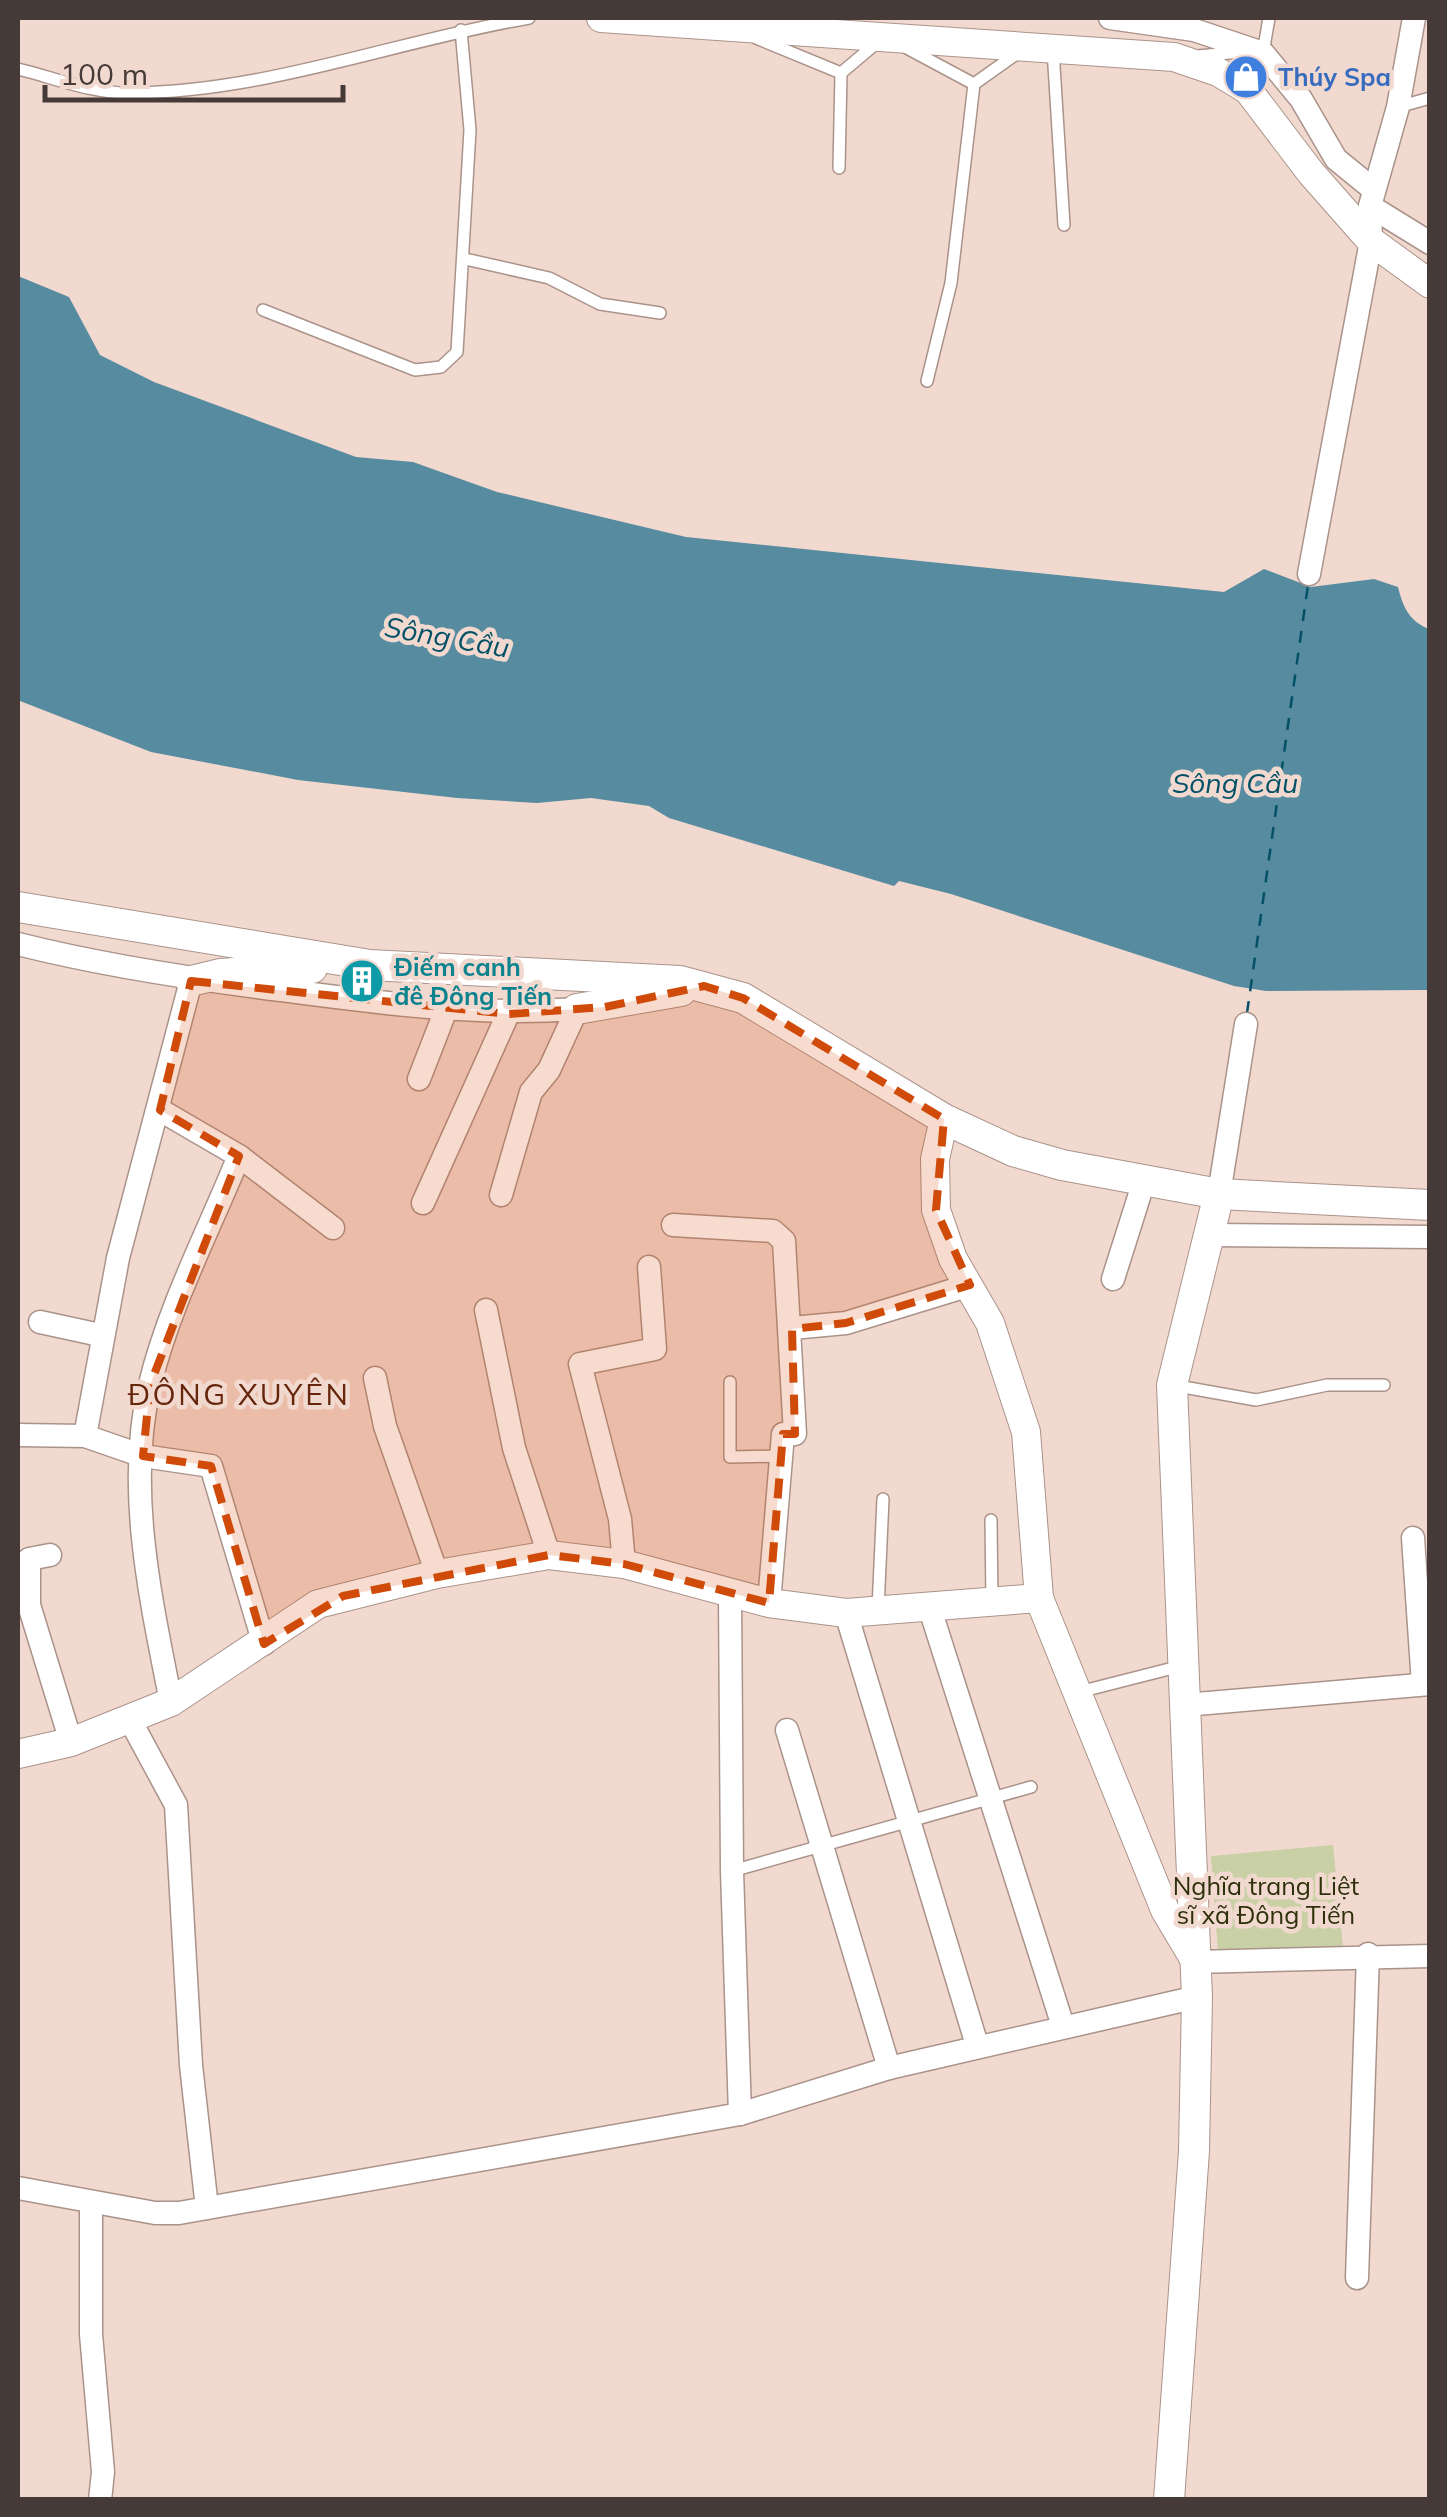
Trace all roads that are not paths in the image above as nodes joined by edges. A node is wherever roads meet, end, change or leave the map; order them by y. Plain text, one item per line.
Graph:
1 (528, 18) edge
2 (602, 18) edge
3 (1110, 18) edge
4 (1268, 18) edge
5 (1414, 18) edge
6 (733, 29) junction
7 (461, 30) junction
8 (885, 36) junction
9 (1041, 45) junction
10 (1263, 53) junction
11 (1174, 58) junction
12 (18, 69) edge
13 (841, 73) junction
14 (974, 84) junction
15 (1430, 98) edge
16 (1398, 107) junction
17 (840, 168) dead end
18 (1372, 198) junction
19 (1064, 225) dead end
20 (1370, 241) junction
21 (1430, 243) edge
22 (465, 259) junction
23 (1430, 284) edge
24 (263, 310) dead end
25 (660, 313) dead end
26 (927, 381) dead end
27 (1310, 574) dead end
28 (18, 907) edge
29 (18, 944) edge
30 (370, 964) junction
31 (191, 981) junction
32 (704, 986) junction
33 (446, 1007) junction
34 (577, 1009) junction
35 (508, 1014) junction
36 (1246, 1024) dead end
37 (418, 1078) dead end
38 (160, 1110) junction
39 (944, 1119) junction
40 (239, 1156) junction
41 (1144, 1181) junction
42 (1218, 1194) junction
43 (501, 1196) dead end
44 (423, 1203) dead end
45 (1430, 1205) edge
46 (673, 1225) dead end
47 (334, 1228) dead end
48 (1208, 1236) junction
49 (1430, 1238) edge
50 (649, 1268) dead end
51 (1113, 1279) dead end
52 (970, 1286) junction
53 (486, 1310) dead end
54 (40, 1322) dead end
55 (792, 1328) junction
56 (100, 1335) junction
57 (375, 1378) dead end
58 (730, 1382) dead end
59 (1172, 1385) junction
60 (1384, 1385) dead end
61 (18, 1434) edge
62 (85, 1436) junction
63 (143, 1456) junction
64 (784, 1456) junction
65 (883, 1499) dead end
66 (991, 1520) dead end
67 (1413, 1538) dead end
68 (50, 1556) dead end
69 (549, 1556) junction
70 (624, 1564) junction
71 (438, 1574) junction
72 (730, 1594) junction
73 (1039, 1598) junction
74 (992, 1602) junction
75 (768, 1603) junction
76 (930, 1609) junction
77 (846, 1613) junction
78 (878, 1614) junction
79 (264, 1644) junction
80 (1183, 1665) junction
81 (1426, 1684) edge
82 (1079, 1692) junction
83 (172, 1702) junction
84 (1185, 1705) junction
85 (130, 1720) junction
86 (787, 1730) dead end
87 (71, 1742) junction
88 (18, 1754) edge
89 (1031, 1787) dead end
90 (991, 1796) junction
91 (908, 1820) junction
92 (822, 1847) junction
93 (732, 1871) junction
94 (1368, 1954) junction
95 (1430, 1956) edge
96 (1196, 1962) junction
97 (1197, 1997) junction
98 (1063, 2026) junction
99 (977, 2046) junction
100 (889, 2068) junction
101 (740, 2114) junction
102 (18, 2188) edge
103 (91, 2203) junction
104 (207, 2208) junction
105 (1358, 2278) dead end
106 (100, 2500) edge
107 (1169, 2500) edge

1 - 7 lane
2 - 6 street
3 - 10 street
4 - 10 lane
5 - 16 street
6 - 8 street
6 - 13 lane
7 - 12 lane
7 - 22 lane
8 - 9 street
8 - 13 lane
8 - 14 lane
9 - 11 street
9 - 14 lane
9 - 19 lane
10 - 11 lane
10 - 18 street
11 - 20 street
13 - 17 lane
14 - 26 lane
15 - 16 lane
16 - 18 street
18 - 20 street
18 - 21 street
20 - 23 street
20 - 27 street
22 - 24 lane
22 - 25 lane
28 - 30 main road
29 - 31 street
30 - 31 main road
30 - 32 main road
31 - 33 street
31 - 38 street
32 - 34 main road
32 - 39 main road
33 - 35 street
33 - 37 street
34 - 35 street
34 - 43 street
35 - 44 street
36 - 42 street
38 - 40 street
38 - 56 street
39 - 41 main road
39 - 52 street
40 - 47 street
40 - 63 street
41 - 42 main road
41 - 51 street
42 - 45 main road
42 - 48 main road
46 - 55 street
48 - 49 street
48 - 59 main road
50 - 70 street
52 - 55 street
52 - 73 street
53 - 69 street
54 - 56 street
55 - 64 street
56 - 62 street
57 - 71 street
58 - 64 lane
59 - 60 lane
59 - 80 main road
61 - 62 street
62 - 63 street
63 - 79 street
63 - 83 street
64 - 75 street
65 - 78 lane
66 - 74 lane
67 - 81 street
68 - 87 street
69 - 70 street
69 - 71 street
70 - 72 street
71 - 79 street
72 - 75 street
72 - 93 street
73 - 74 street
73 - 82 street
74 - 76 street
75 - 77 street
76 - 78 street
76 - 90 street
77 - 78 street
77 - 91 street
79 - 83 street
80 - 82 lane
80 - 84 main road
81 - 84 street
82 - 96 street
83 - 85 street
84 - 96 main road
85 - 87 street
85 - 104 street
86 - 92 street
87 - 88 street
89 - 90 lane
90 - 91 lane
90 - 98 street
91 - 92 lane
91 - 99 street
92 - 93 lane
92 - 100 street
93 - 101 street
94 - 95 street
94 - 96 street
94 - 105 street
96 - 97 main road
97 - 98 street
97 - 107 main road
98 - 99 street
99 - 100 street
100 - 101 street
101 - 104 street
102 - 103 street
103 - 104 street
103 - 106 street

